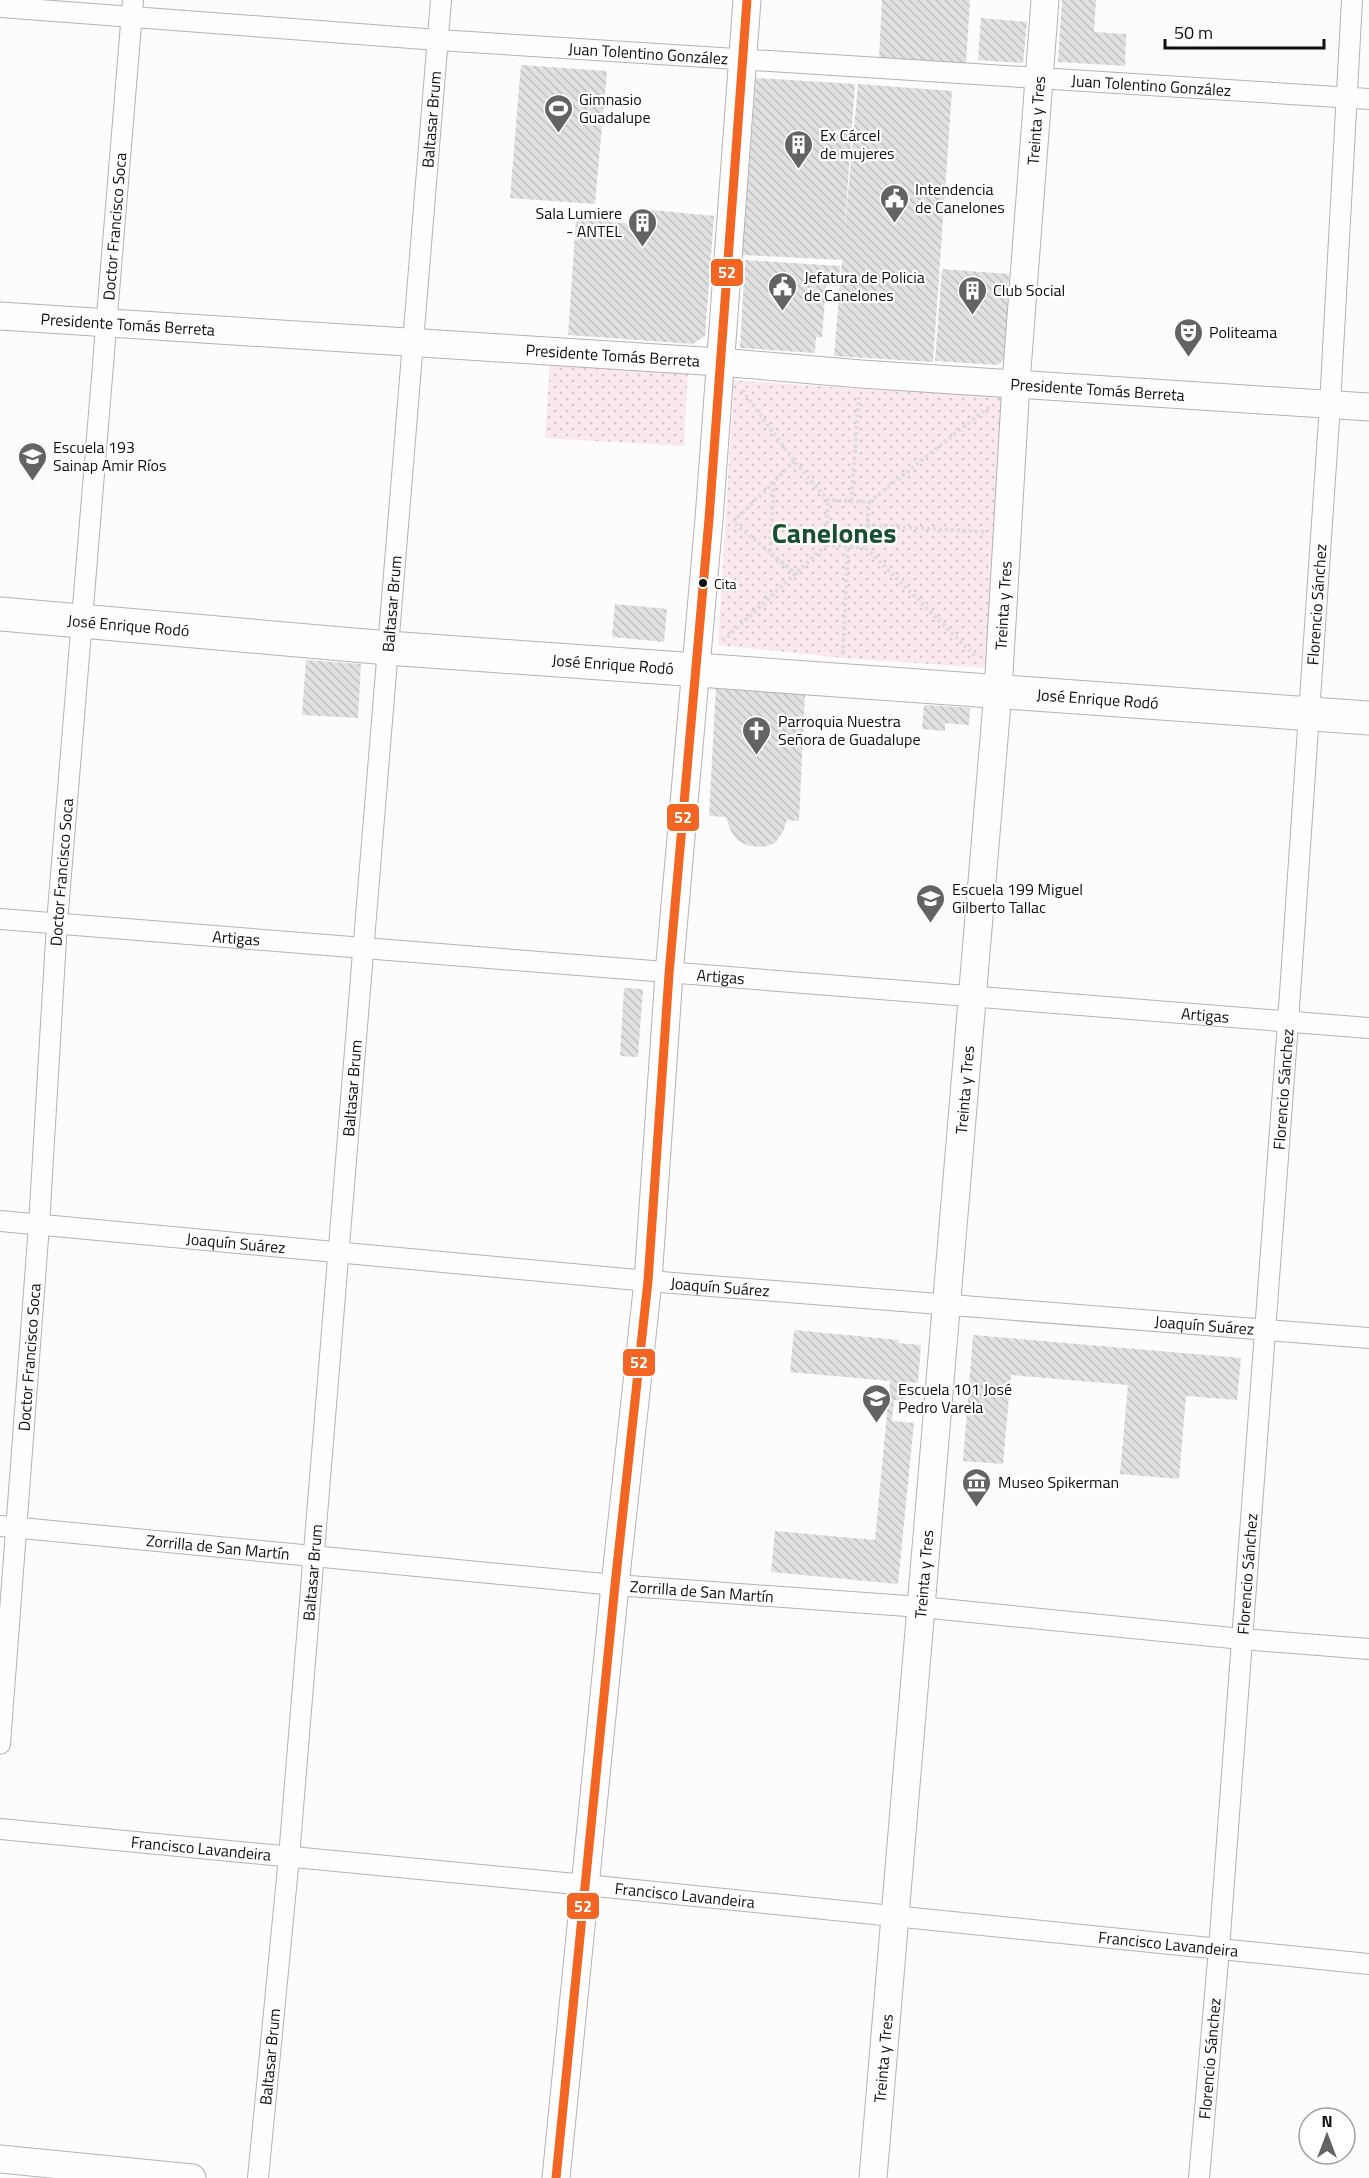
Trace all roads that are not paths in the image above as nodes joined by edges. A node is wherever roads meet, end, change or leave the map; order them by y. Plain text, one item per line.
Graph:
1 (441, 0) edge
2 (747, 0) edge
3 (1045, 0) edge
4 (1352, 0) edge
5 (0, 7) edge
6 (133, 8) edge
7 (438, 40) junction
8 (743, 60) junction
9 (1040, 79) junction
10 (1346, 98) junction
11 (1369, 99) edge
12 (0, 316) edge
13 (108, 323) junction
14 (413, 342) junction
15 (719, 362) junction
16 (1016, 383) junction
17 (1330, 405) junction
18 (1369, 407) edge
19 (0, 614) edge
20 (82, 621) junction
21 (388, 648) junction
22 (695, 669) junction
23 (998, 691) junction
24 (1308, 714) junction
25 (1369, 718) edge
26 (0, 919) edge
27 (57, 923) junction
28 (364, 949) junction
29 (669, 974) junction
30 (973, 998) junction
31 (1288, 1023) junction
32 (1369, 1028) edge
33 (0, 1221) edge
34 (39, 1224) junction
35 (338, 1253) junction
36 (648, 1281) junction
37 (946, 1305) junction
38 (1265, 1331) junction
39 (1369, 1338) edge
40 (8, 1526) edge
41 (313, 1556) junction
42 (615, 1585) junction
43 (921, 1607) junction
44 (1242, 1639) junction
45 (1369, 1649) edge
46 (0, 1744) edge
47 (0, 1829) edge
48 (288, 1857) junction
49 (586, 1885) junction
50 (896, 1917) junction
51 (1219, 1950) junction
52 (1369, 1964) edge
53 (0, 2159) edge
54 (192, 2178) edge
55 (258, 2178) edge
56 (556, 2178) edge
57 (873, 2178) edge
58 (1199, 2178) edge

1 - 7 street, Baltasar Brum
2 - 8 street
3 - 9 street, Treinta y Tres
4 - 10 street, Florencio Sánchez
5 - 6 street, Juan Tolentino González
6 - 7 street, Juan Tolentino González
6 - 13 street, Doctor Francisco Soca
7 - 8 street, Juan Tolentino González
7 - 14 street, Baltasar Brum
8 - 9 street, Juan Tolentino González
8 - 15 street
9 - 10 street, Juan Tolentino González
9 - 16 street, Treinta y Tres
10 - 11 street, Juan Tolentino González
10 - 17 street, Florencio Sánchez
12 - 13 street, Presidente Tomás Berreta
13 - 14 street, Presidente Tomás Berreta
13 - 20 street, Doctor Francisco Soca
14 - 15 street, Presidente Tomás Berreta
14 - 21 street, Baltasar Brum
15 - 16 street, Presidente Tomás Berreta
15 - 22 street
16 - 17 street, Presidente Tomás Berreta
16 - 23 street, Treinta y Tres
17 - 18 street, Presidente Tomás Berreta
17 - 24 street, Florencio Sánchez
19 - 20 highway, José Enrique Rodó
20 - 21 highway, José Enrique Rodó
20 - 27 street, Doctor Francisco Soca
21 - 22 highway, José Enrique Rodó
21 - 28 street, Baltasar Brum
22 - 23 highway, José Enrique Rodó
22 - 29 street
23 - 24 highway, José Enrique Rodó
23 - 30 street, Treinta y Tres
24 - 25 highway, José Enrique Rodó
24 - 31 street, Florencio Sánchez
26 - 27 street, Artigas
27 - 28 street, Artigas
27 - 34 street, Doctor Francisco Soca
28 - 29 street, Artigas
28 - 35 street, Baltasar Brum
29 - 30 street, Artigas
29 - 36 street
30 - 31 street, Artigas
30 - 37 street, Treinta y Tres
31 - 32 street, Artigas
31 - 38 street, Florencio Sánchez
33 - 34 street, Joaquín Suárez
34 - 35 street, Joaquín Suárez
34 - 40 street, Doctor Francisco Soca
35 - 36 street, Joaquín Suárez
35 - 41 street, Baltasar Brum
36 - 37 street, Joaquín Suárez
36 - 42 street
37 - 38 street, Joaquín Suárez
37 - 43 street, Treinta y Tres
38 - 39 street, Joaquín Suárez
38 - 44 street, Florencio Sánchez
40 - 41 street, Zorrilla de San Martín
40 - 46 street, Doctor Francisco Soca
41 - 42 street, Zorrilla de San Martín
41 - 48 street, Baltasar Brum
42 - 43 street, Zorrilla de San Martín
42 - 49 street
43 - 44 street, Zorrilla de San Martín
43 - 50 street, Treinta y Tres
44 - 45 street, Zorrilla de San Martín
44 - 51 street, Florencio Sánchez
47 - 48 street, Francisco Lavandeira
48 - 49 street, Francisco Lavandeira
48 - 55 street, Baltasar Brum
49 - 50 street, Francisco Lavandeira
49 - 56 street
50 - 51 street, Francisco Lavandeira
50 - 57 street, Treinta y Tres
51 - 52 street, Francisco Lavandeira
51 - 58 street, Florencio Sánchez
53 - 54 street

